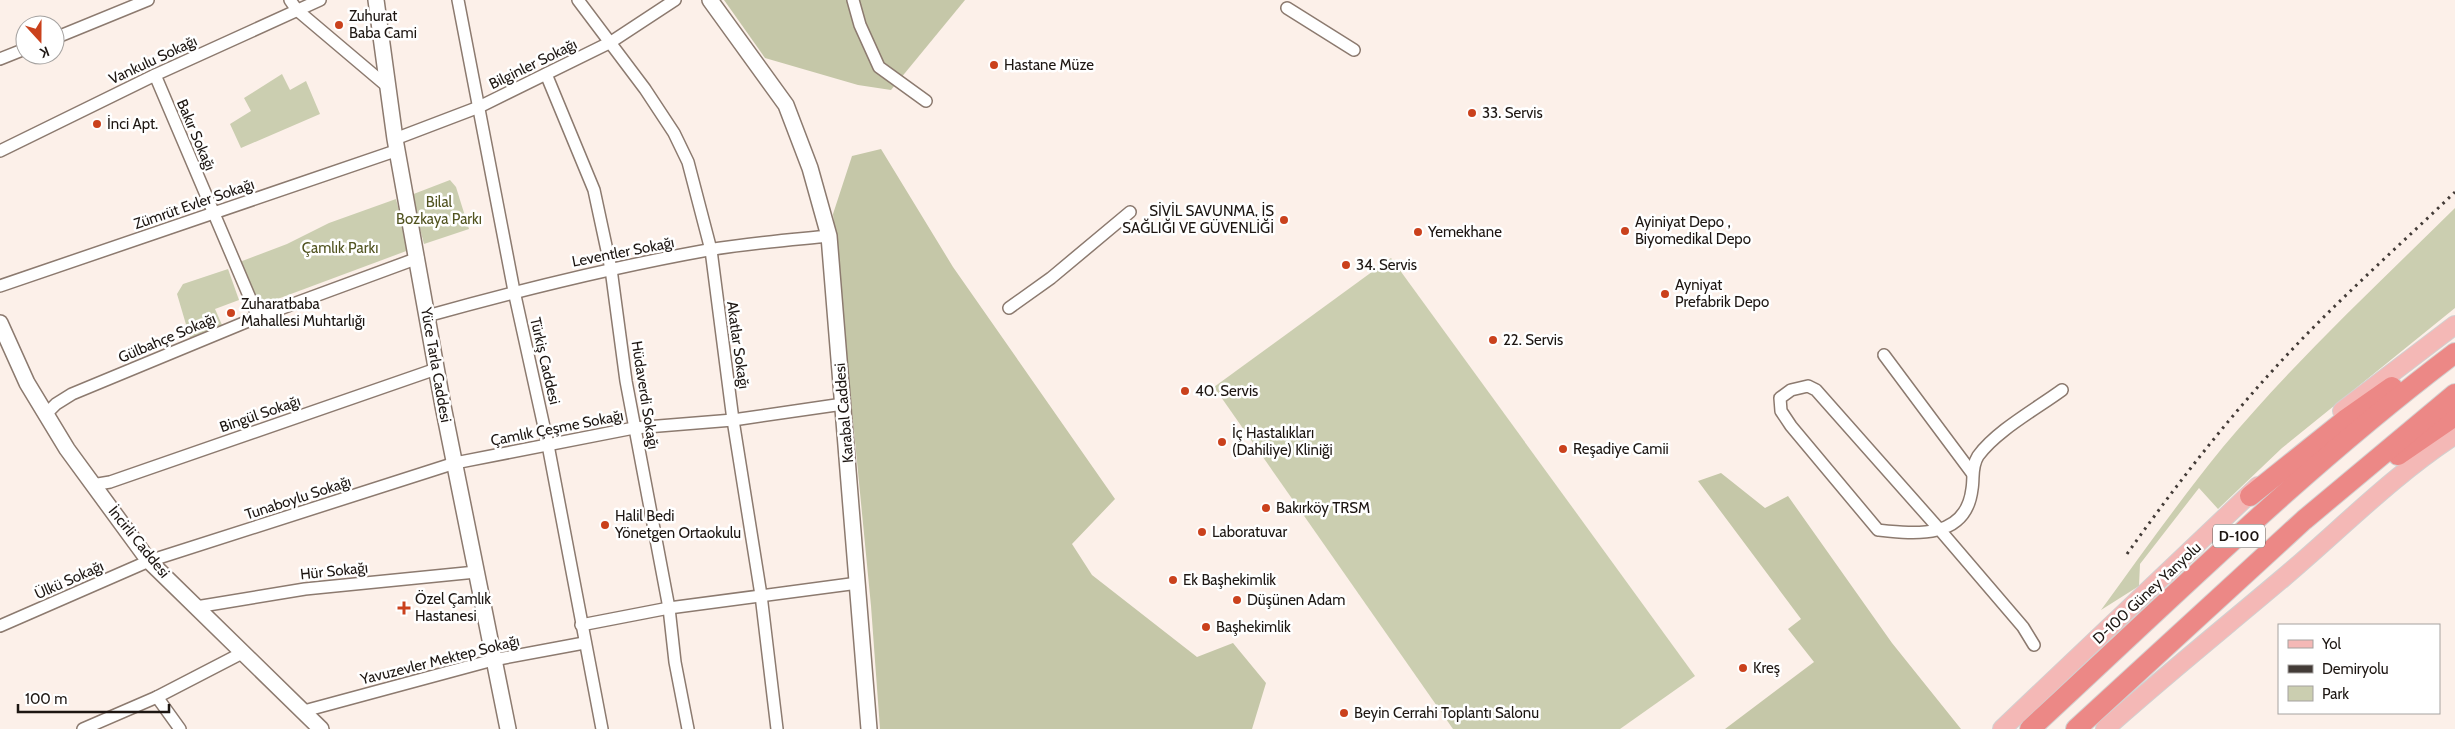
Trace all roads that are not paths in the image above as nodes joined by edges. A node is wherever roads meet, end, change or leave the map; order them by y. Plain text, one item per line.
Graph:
1 (148, 0) edge
2 (290, 0) edge
3 (320, 0) edge
4 (376, 0) edge
5 (458, 0) edge
6 (578, 0) edge
7 (675, 0) edge
8 (710, 0) edge
9 (853, 0) edge
10 (1287, 8) dead end
11 (297, 10) junction
12 (65, 34) edge
13 (611, 42) junction
14 (1354, 50) dead end
15 (15, 53) edge
16 (0, 59) edge
17 (546, 74) junction
18 (155, 75) junction
19 (388, 87) junction
20 (926, 101) dead end
21 (479, 108) junction
22 (396, 144) junction
23 (0, 151) edge
24 (1130, 212) dead end
25 (213, 214) junction
26 (829, 236) junction
27 (711, 250) junction
28 (418, 258) junction
29 (611, 268) junction
30 (0, 286) edge
31 (514, 291) junction
32 (1009, 308) dead end
33 (427, 316) junction
34 (258, 317) junction
35 (0, 323) edge
36 (2455, 324) edge
37 (2455, 344) edge
38 (2455, 353) edge
39 (1884, 355) dead end
40 (436, 369) junction
41 (2062, 390) dead end
42 (2455, 394) edge
43 (844, 404) junction
44 (46, 414) junction
45 (2455, 416) edge
46 (733, 420) junction
47 (634, 428) junction
48 (2455, 435) edge
49 (548, 445) junction
50 (455, 463) junction
51 (1972, 473) junction
52 (92, 485) junction
53 (2250, 496) junction
54 (2304, 520) junction
55 (1940, 530) junction
56 (149, 560) junction
57 (2250, 569) junction
58 (476, 572) junction
59 (858, 583) junction
60 (761, 595) junction
61 (196, 607) junction
62 (669, 608) junction
63 (581, 625) junction
64 (0, 626) edge
65 (584, 643) junction
66 (2034, 645) dead end
67 (242, 653) junction
68 (493, 660) junction
69 (157, 697) junction
70 (304, 711) junction
71 (83, 729) edge
72 (180, 729) edge
73 (321, 729) edge
74 (508, 729) edge
75 (602, 729) edge
76 (688, 729) edge
77 (776, 729) edge
78 (870, 729) edge
79 (2002, 729) edge
80 (2030, 729) edge
81 (2076, 729) edge
82 (2095, 729) edge
83 (2104, 729) edge

1 - 12 street
2 - 11 street
3 - 11 street, Vankulu Sokağı
4 - 19 main road, Yüce Tarla Caddesi
5 - 21 street, Türkiş Caddesi
6 - 13 street, Akatlar Sokağı
7 - 13 street, Bilginler Sokağı
8 - 26 main road, Karabal Caddesi
9 - 20 street
10 - 14 street
11 - 18 street, Vankulu Sokağı
11 - 19 street
13 - 17 street, Bilginler Sokağı
13 - 27 street, Akatlar Sokağı
15 - 16 street
17 - 21 street, Bilginler Sokağı
17 - 29 street, Hüdaverdi Sokağı
18 - 23 street, Vankulu Sokağı
18 - 25 street, Bakır Sokağı
19 - 22 main road, Yüce Tarla Caddesi
21 - 22 street, Bilginler Sokağı
21 - 31 street, Türkiş Caddesi
22 - 25 street, Zümrüt Evler Sokağı
22 - 28 main road, Yüce Tarla Caddesi
24 - 32 street
25 - 30 street, Zümrüt Evler Sokağı
25 - 34 street, Bakır Sokağı
26 - 27 street, Leventler Sokağı
26 - 43 main road, Karabal Caddesi
27 - 29 street, Leventler Sokağı
27 - 46 street, Akatlar Sokağı
28 - 33 main road, Yüce Tarla Caddesi
28 - 34 street, Gülbahçe Sokağı
29 - 31 street, Leventler Sokağı
29 - 47 street, Hüdaverdi Sokağı
31 - 33 street, Leventler Sokağı
31 - 49 street, Türkiş Caddesi
33 - 40 main road, Yüce Tarla Caddesi
34 - 44 street, Gülbahçe Sokağı
35 - 44 main road, İncirli Caddesi
36 - 53 main road, D-100 Güney Yanyolu
37 - 53 highway
38 - 80 highway, D-100
39 - 51 street
40 - 50 main road, Yüce Tarla Caddesi
40 - 52 street, Bingül Sokağı
41 - 51 street
42 - 54 highway, D-100
43 - 46 street, Çamlık Çeşme Sokağı
43 - 59 main road, Karabal Caddesi
44 - 52 main road, İncirli Caddesi
45 - 54 highway
46 - 47 street, Çamlık Çeşme Sokağı
46 - 60 street, Akatlar Sokağı
47 - 49 street, Çamlık Çeşme Sokağı
47 - 62 street, Hüdaverdi Sokağı
48 - 83 main road
49 - 50 street, Çamlık Çeşme Sokağı
49 - 63 street, Türkiş Caddesi
50 - 56 street, Tunaboylu Sokağı
50 - 58 main road, Yüce Tarla Caddesi
51 - 55 street
52 - 56 main road, İncirli Caddesi
53 - 79 main road, D-100 Güney Yanyolu
54 - 57 highway, D-100
55 - 55 street
55 - 66 street
56 - 61 main road, İncirli Caddesi
56 - 64 street, Ülkü Sokağı
57 - 81 highway, D-100
57 - 82 highway
58 - 61 street, Hür Sokağı
58 - 68 main road, Yüce Tarla Caddesi
59 - 60 street
59 - 78 main road, Karabal Caddesi
60 - 62 street
60 - 77 street, Akatlar Sokağı
61 - 67 main road, İncirli Caddesi
62 - 63 street
62 - 76 street, Hüdaverdi Sokağı
63 - 65 street, Türkiş Caddesi
65 - 68 street, Yavuzevler Mektep Sokağı
65 - 75 street, Türkiş Caddesi
67 - 69 street
67 - 70 main road, İncirli Caddesi
68 - 70 street, Yavuzevler Mektep Sokağı
68 - 74 main road, Yüce Tarla Caddesi
69 - 71 street
69 - 72 street
70 - 73 main road, İncirli Caddesi

